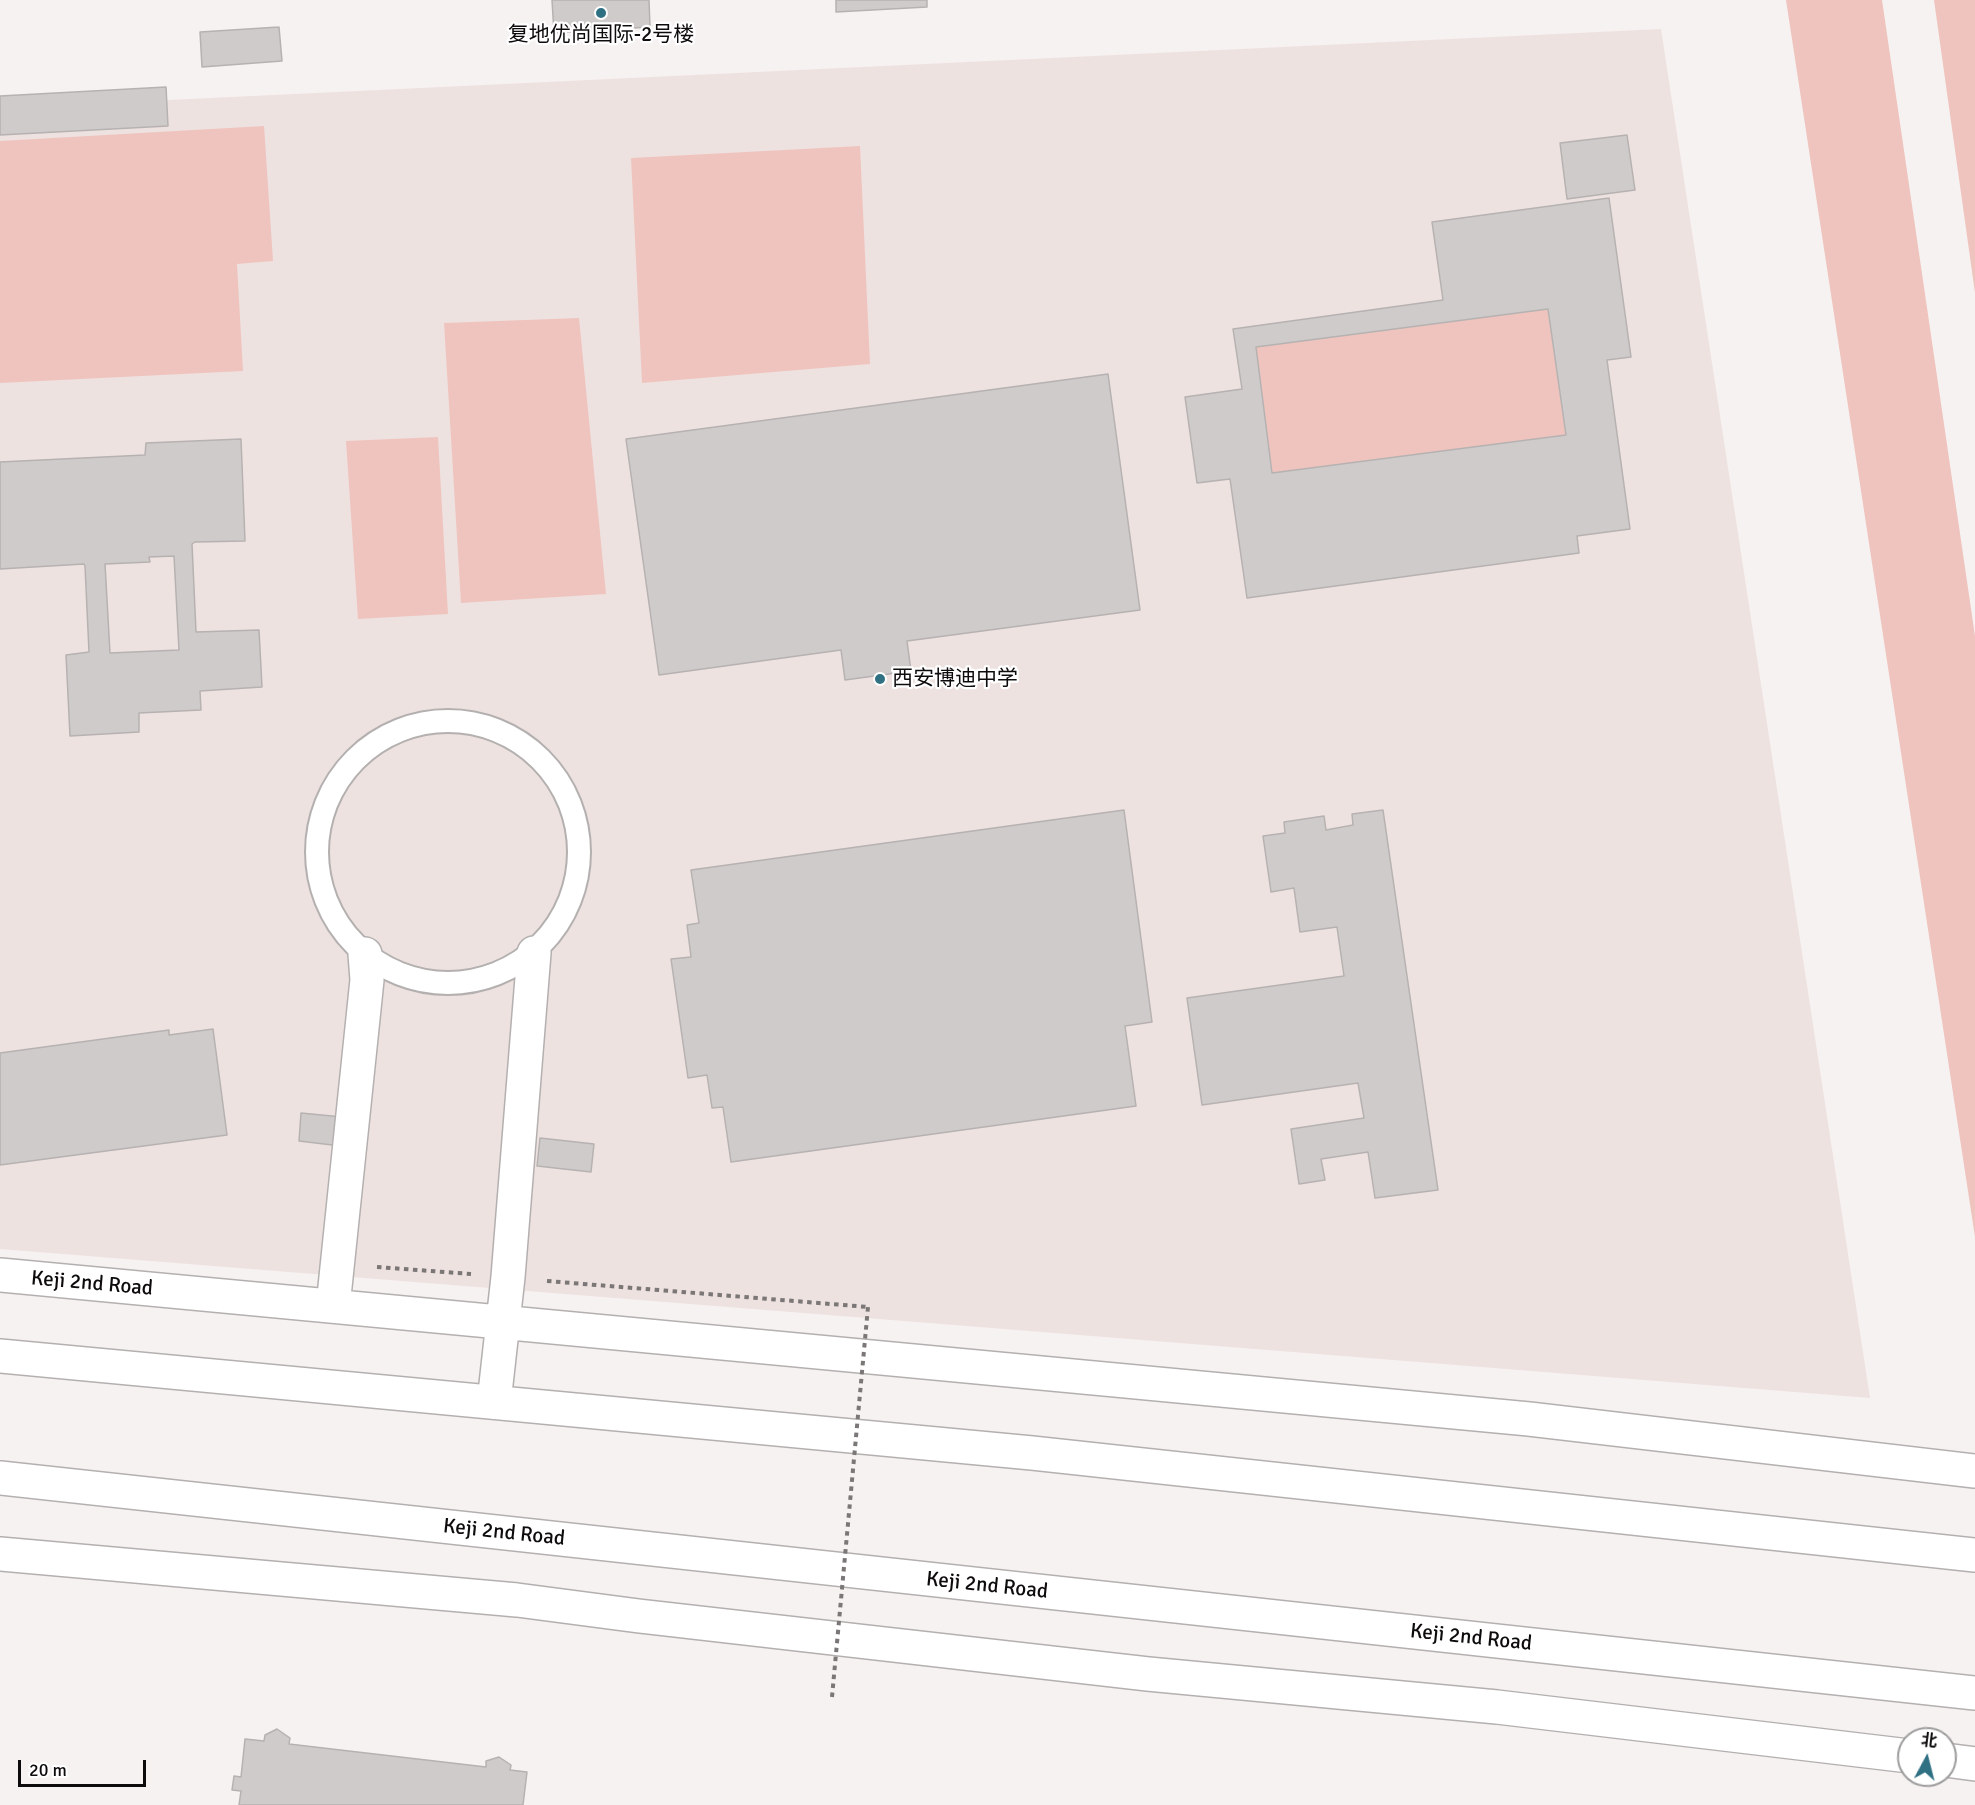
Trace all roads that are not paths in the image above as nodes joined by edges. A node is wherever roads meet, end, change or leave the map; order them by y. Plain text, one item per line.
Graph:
1 (534, 953) junction
2 (365, 954) junction
3 (0, 1275) edge
4 (333, 1306) junction
5 (504, 1322) junction
6 (0, 1356) edge
7 (494, 1402) junction
8 (1975, 1471) edge
9 (0, 1478) edge
10 (0, 1554) edge
11 (1975, 1555) edge
12 (1975, 1693) edge
13 (1897, 1755) edge
14 (1957, 1762) edge
15 (1975, 1764) edge

1 - 2 lane
1 - 2 lane
1 - 5 street
2 - 4 street
3 - 4 street, Keji 2nd Road
4 - 5 street, Keji 2nd Road
5 - 7 street
5 - 8 street, Keji 2nd Road
6 - 7 street
7 - 11 street
9 - 12 street, Keji 2nd Road
10 - 13 street
14 - 15 street

